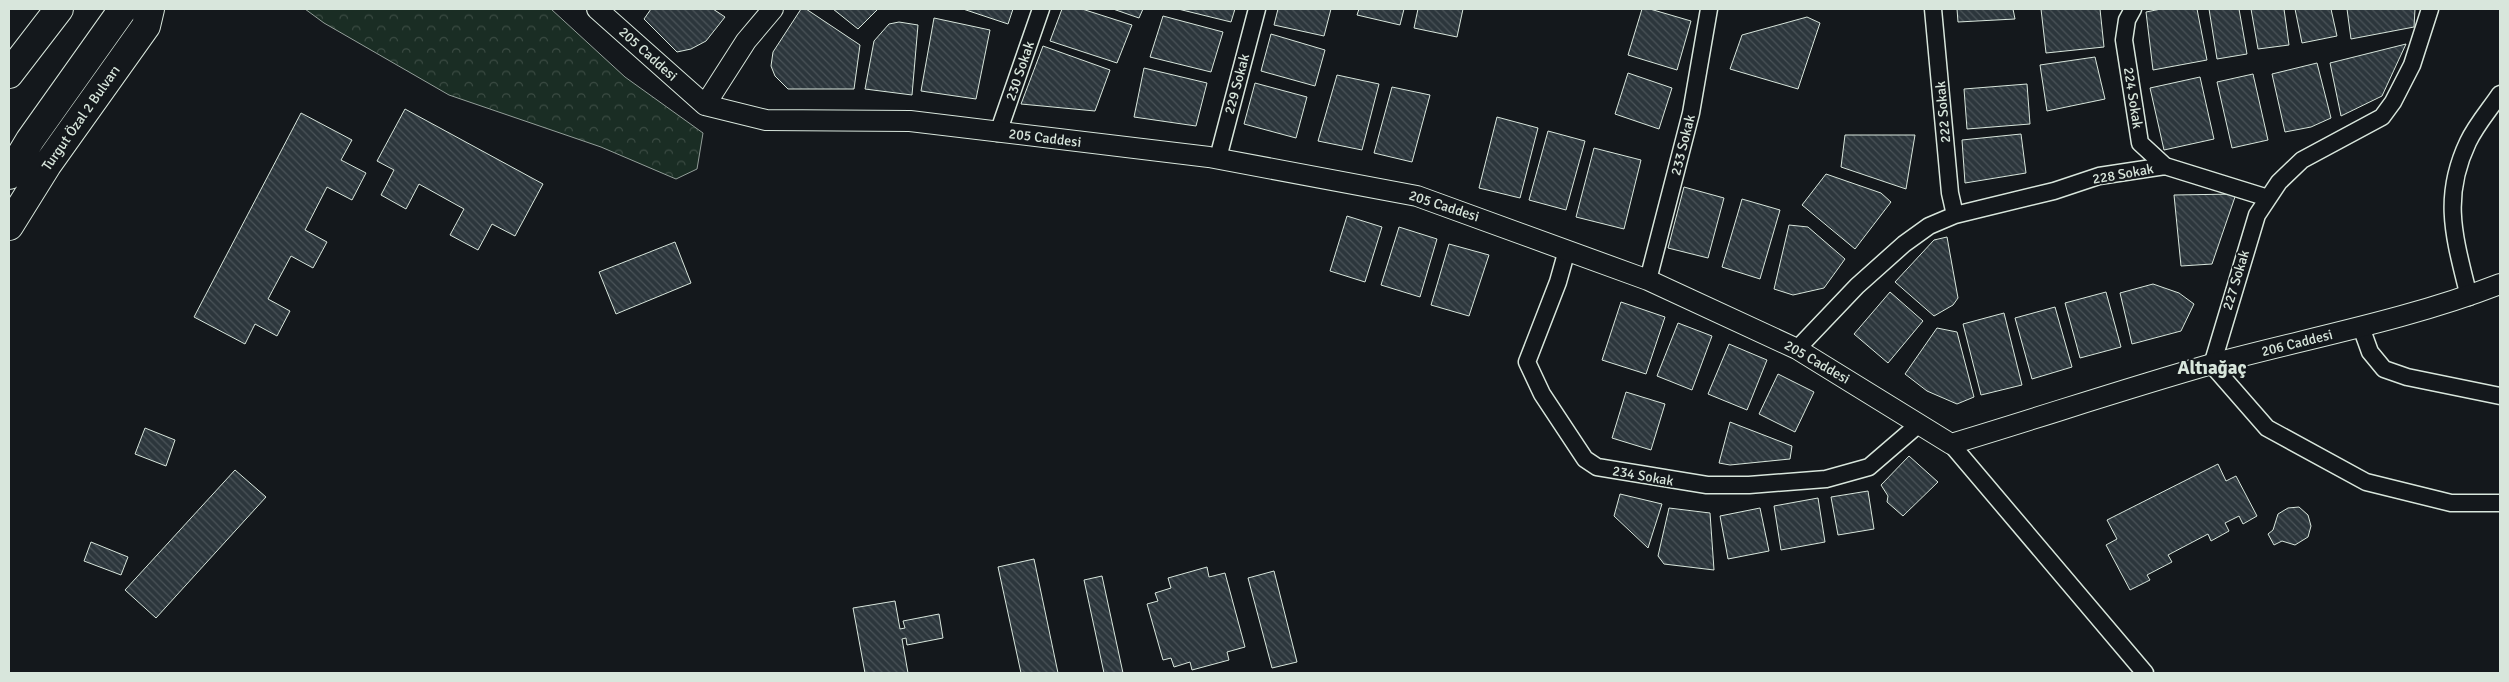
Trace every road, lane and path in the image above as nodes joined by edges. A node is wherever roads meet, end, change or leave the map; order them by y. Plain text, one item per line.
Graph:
1 (37, 9) edge
2 (59, 9) edge
3 (123, 9) edge
4 (150, 9) edge
5 (597, 9) edge
6 (773, 9) edge
7 (1042, 9) edge
8 (1257, 9) edge
9 (1709, 9) edge
10 (1933, 9) edge
11 (2430, 9) edge
12 (2130, 14) edge
13 (9, 46) edge
14 (9, 74) edge
15 (2500, 94) edge
16 (705, 105) junction
17 (998, 133) junction
18 (1218, 158) junction
19 (2165, 166) junction
20 (9, 175) edge
21 (2268, 198) junction
22 (1955, 214) junction
23 (9, 226) edge
24 (1567, 250) junction
25 (1648, 280) junction
26 (2500, 284) edge
27 (2469, 296) junction
28 (2361, 327) junction
29 (1798, 349) junction
30 (2212, 364) junction
31 (2500, 396) edge
32 (1919, 424) junction
33 (1951, 444) junction
34 (2500, 503) edge
35 (2145, 673) edge

1 - 13 highway
2 - 14 highway
3 - 20 highway, Turgut Özal 2 Bulvarı
4 - 23 highway, Turgut Özal 2 Bulvarı
5 - 16 street, 205 Caddesi
6 - 16 street
7 - 17 street, 230 Sokak
8 - 18 street, 229 Sokak
9 - 25 street, 233 Sokak
10 - 22 street, 222 Sokak
11 - 21 street
12 - 19 street, 224 Sokak
15 - 27 street
16 - 17 street, 205 Caddesi
17 - 18 street, 205 Caddesi
18 - 24 street, 205 Caddesi
19 - 21 street, 228 Sokak
19 - 22 street, 228 Sokak
21 - 30 street, 227 Sokak
22 - 29 street, 228 Sokak
24 - 25 street, 205 Caddesi
24 - 32 street, 234 Sokak
25 - 29 street, 205 Caddesi
26 - 27 street, 206 Caddesi
27 - 28 street, 206 Caddesi
28 - 30 street, 206 Caddesi
28 - 31 street
29 - 32 street, 205 Caddesi
30 - 33 street, 206 Caddesi
30 - 34 street
32 - 33 street, 205 Caddesi
33 - 35 street, 205 Caddesi

